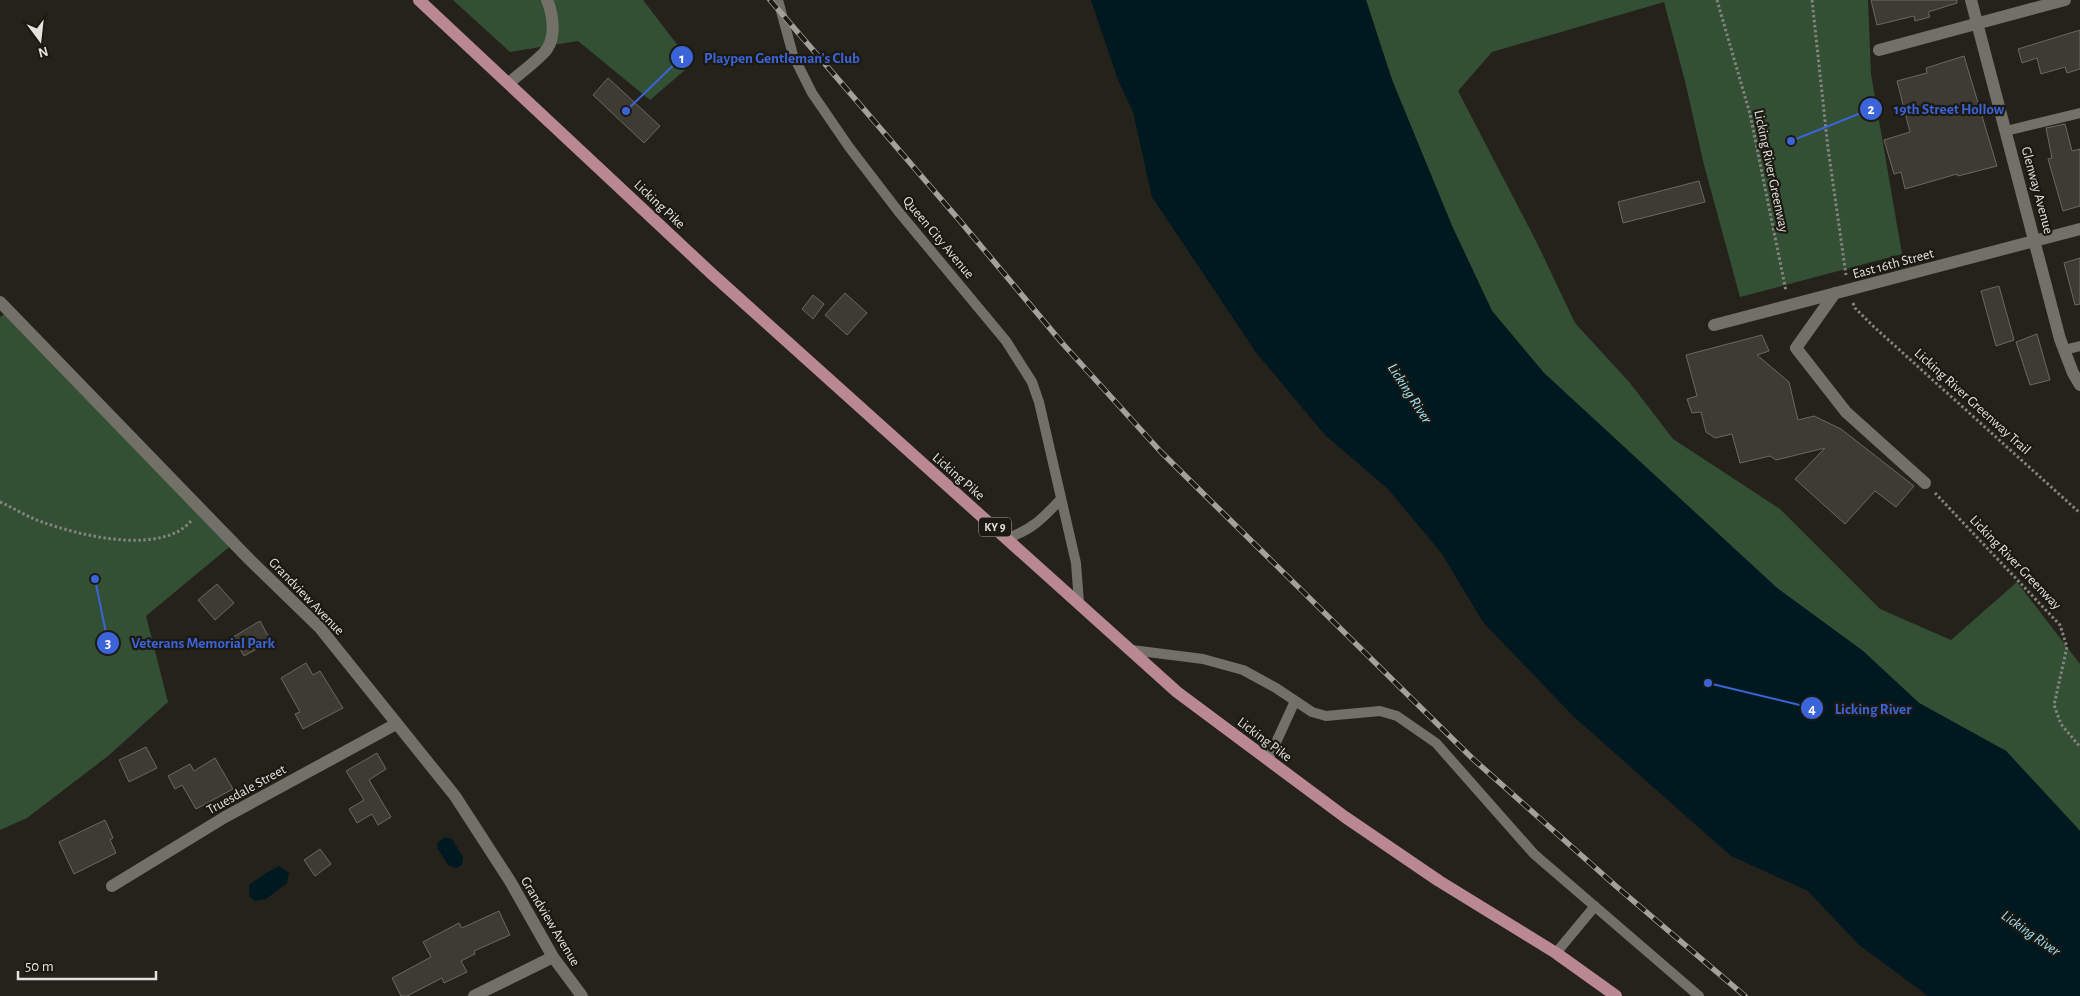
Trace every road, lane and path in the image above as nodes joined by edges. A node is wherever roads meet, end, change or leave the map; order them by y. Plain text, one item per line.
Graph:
1 (419, 0) edge
2 (547, 0) edge
3 (778, 0) edge
4 (1717, 0) edge
5 (1812, 0) edge
6 (1971, 0) edge
7 (2066, 0) edge
8 (1977, 24) junction
9 (1879, 50) dead end
10 (510, 83) junction
11 (2080, 113) edge
12 (2006, 131) junction
13 (2080, 229) edge
14 (2036, 241) junction
15 (1846, 279) dead end
16 (1836, 293) junction
17 (0, 302) edge
18 (1854, 304) dead end
19 (1788, 306) junction
20 (1714, 325) dead end
21 (2080, 346) edge
22 (2064, 350) junction
23 (2080, 385) edge
24 (1925, 483) joint
25 (1061, 499) junction
26 (0, 502) edge
27 (204, 512) junction
28 (2080, 513) edge
29 (1008, 538) junction
30 (1080, 603) junction
31 (1132, 650) junction
32 (1294, 701) junction
33 (396, 724) junction
34 (2080, 747) edge
35 (1268, 760) junction
36 (112, 886) dead end
37 (1595, 906) junction
38 (1556, 953) junction
39 (553, 957) junction
40 (474, 996) edge
41 (582, 996) edge
42 (1616, 996) edge
43 (1699, 996) edge

1 - 10 main road, Licking Pike / KY 9
2 - 10 street
3 - 25 lane, Queen City Avenue
4 - 19 path, Licking River Greenway
5 - 15 path
6 - 8 street, Glenway Avenue
7 - 8 street
8 - 9 street
8 - 12 street, Glenway Avenue
10 - 29 main road, Licking Pike / KY 9
11 - 12 lane
12 - 14 street, Glenway Avenue
13 - 14 street, East 16th Street
14 - 16 street, East 16th Street
14 - 22 street, Glenway Avenue
16 - 19 street, East 16th Street
16 - 24 street
17 - 27 street, Grandview Avenue
18 - 28 path, Licking River Greenway Trail
19 - 20 street, East 16th Street
21 - 22 lane
22 - 23 street, Glenway Avenue
24 - 34 path, Licking River Greenway
25 - 29 lane
25 - 30 lane, Queen City Avenue
26 - 27 path
27 - 33 street, Grandview Avenue
29 - 30 main road, Licking Pike / KY 9
30 - 31 main road, Licking Pike / KY 9
31 - 32 lane
31 - 35 main road, Licking Pike / KY 9
32 - 35 lane
32 - 37 lane
33 - 36 street, Truesdale Street
33 - 39 street, Grandview Avenue
35 - 38 main road, Licking Pike / KY 9
37 - 38 lane
37 - 43 lane
38 - 42 main road, Licking Pike / KY 9
39 - 40 street
39 - 41 street, Grandview Avenue

